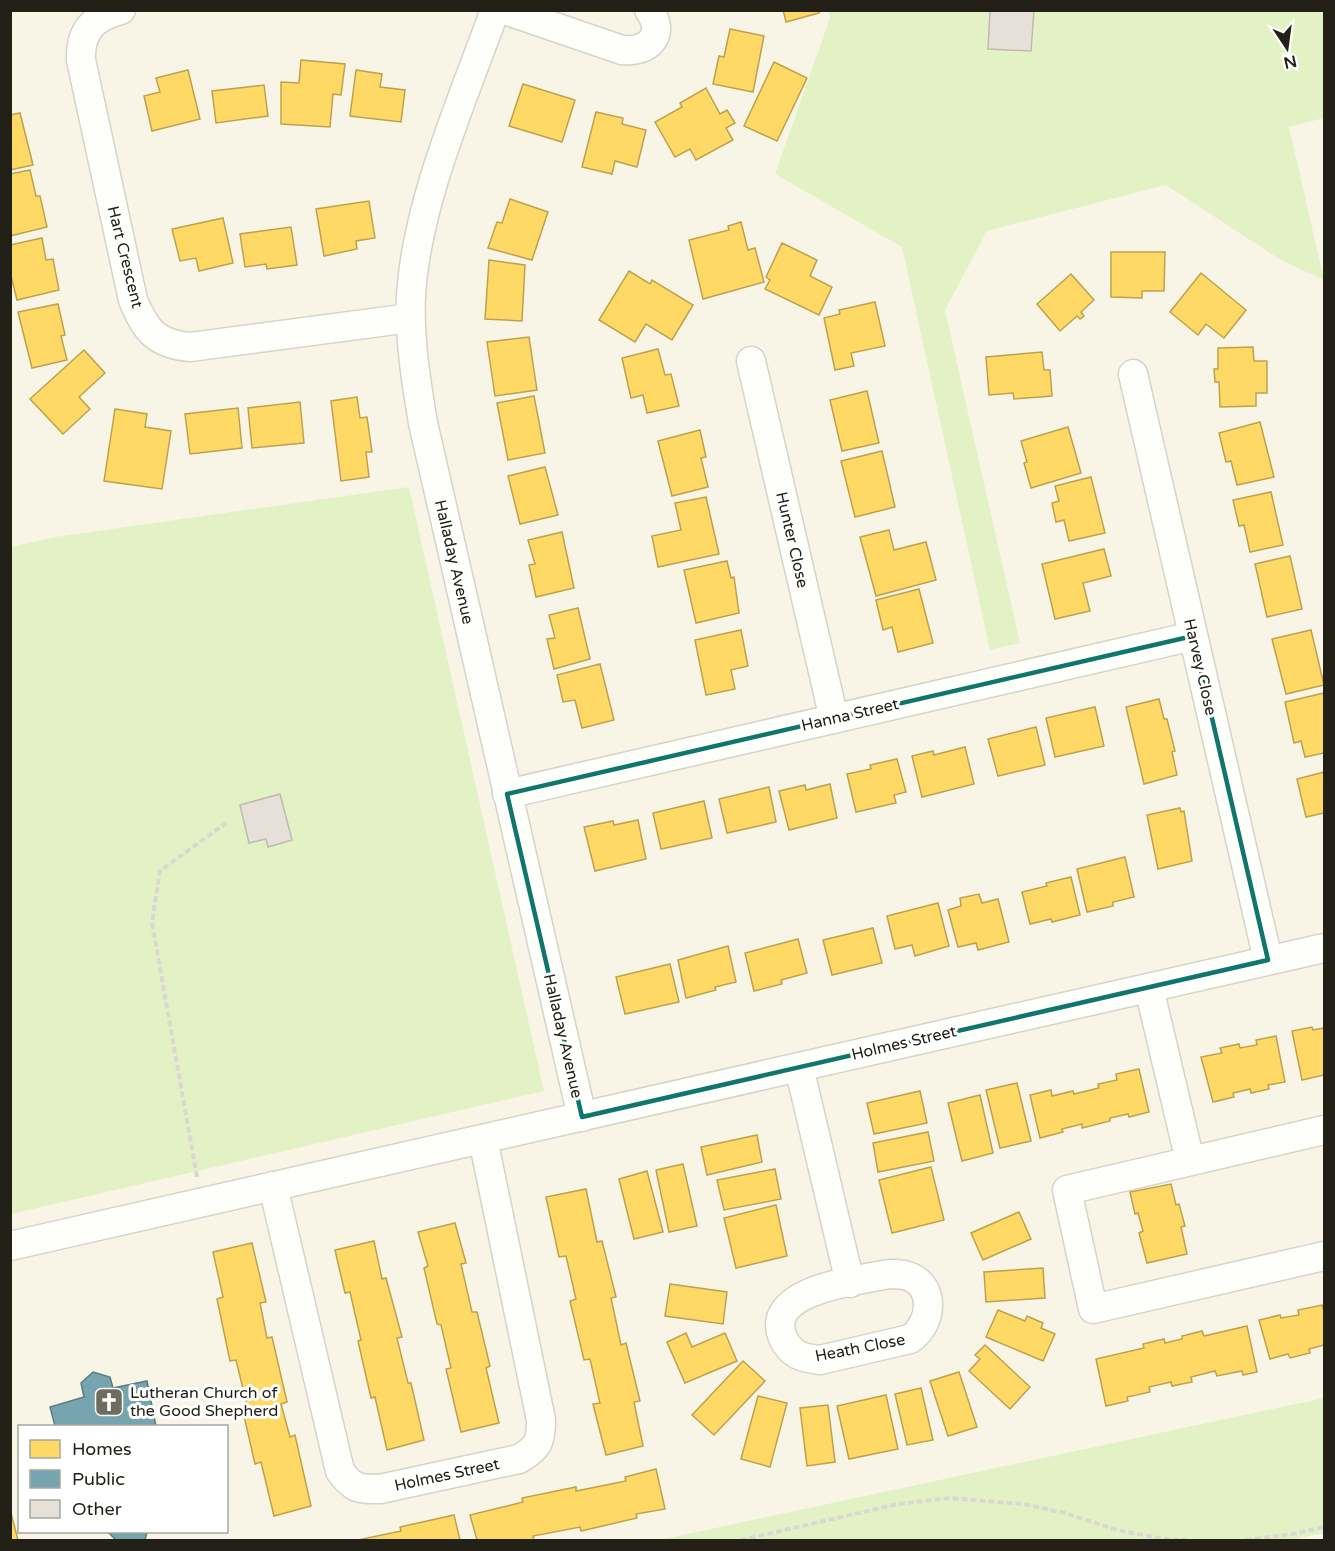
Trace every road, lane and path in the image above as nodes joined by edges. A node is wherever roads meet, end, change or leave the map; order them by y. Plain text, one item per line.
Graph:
1 (121, 10) edge
2 (495, 10) edge
3 (505, 10) edge
4 (649, 10) edge
5 (411, 318) junction
6 (751, 361) dead end
7 (1133, 374) dead end
8 (1193, 636) junction
9 (834, 719) junction
10 (507, 795) junction
11 (226, 823) dead end
12 (1324, 948) edge
13 (1268, 960) junction
14 (1149, 988) junction
15 (799, 1067) junction
16 (582, 1117) junction
17 (1324, 1130) edge
18 (483, 1139) junction
19 (1190, 1161) junction
20 (273, 1186) junction
21 (202, 1203) junction
22 (10, 1246) edge
23 (1324, 1256) edge
24 (850, 1282) junction
25 (1324, 1527) edge
26 (741, 1540) edge
27 (1186, 1540) edge
28 (1246, 1540) edge

1 - 5 street, Hart Crescent
2 - 5 street, Halladay Avenue
3 - 4 street
5 - 10 street, Halladay Avenue
6 - 9 street, Hunter Close
7 - 8 street, Harvey Close
8 - 9 street, Hanna Street
8 - 13 street, Harvey Close
9 - 10 street, Hanna Street
10 - 16 street, Halladay Avenue
11 - 21 path
12 - 13 street, Holmes Street
13 - 14 street, Holmes Street
14 - 15 street, Holmes Street
14 - 19 street
15 - 16 street, Holmes Street
15 - 24 street
16 - 18 street, Holmes Street
17 - 19 street
18 - 20 street, Holmes Street
18 - 20 street, Holmes Street
19 - 23 street
20 - 21 street, Holmes Street
21 - 22 street, Holmes Street
24 - 24 street, Heath Close
25 - 28 path
26 - 27 path

